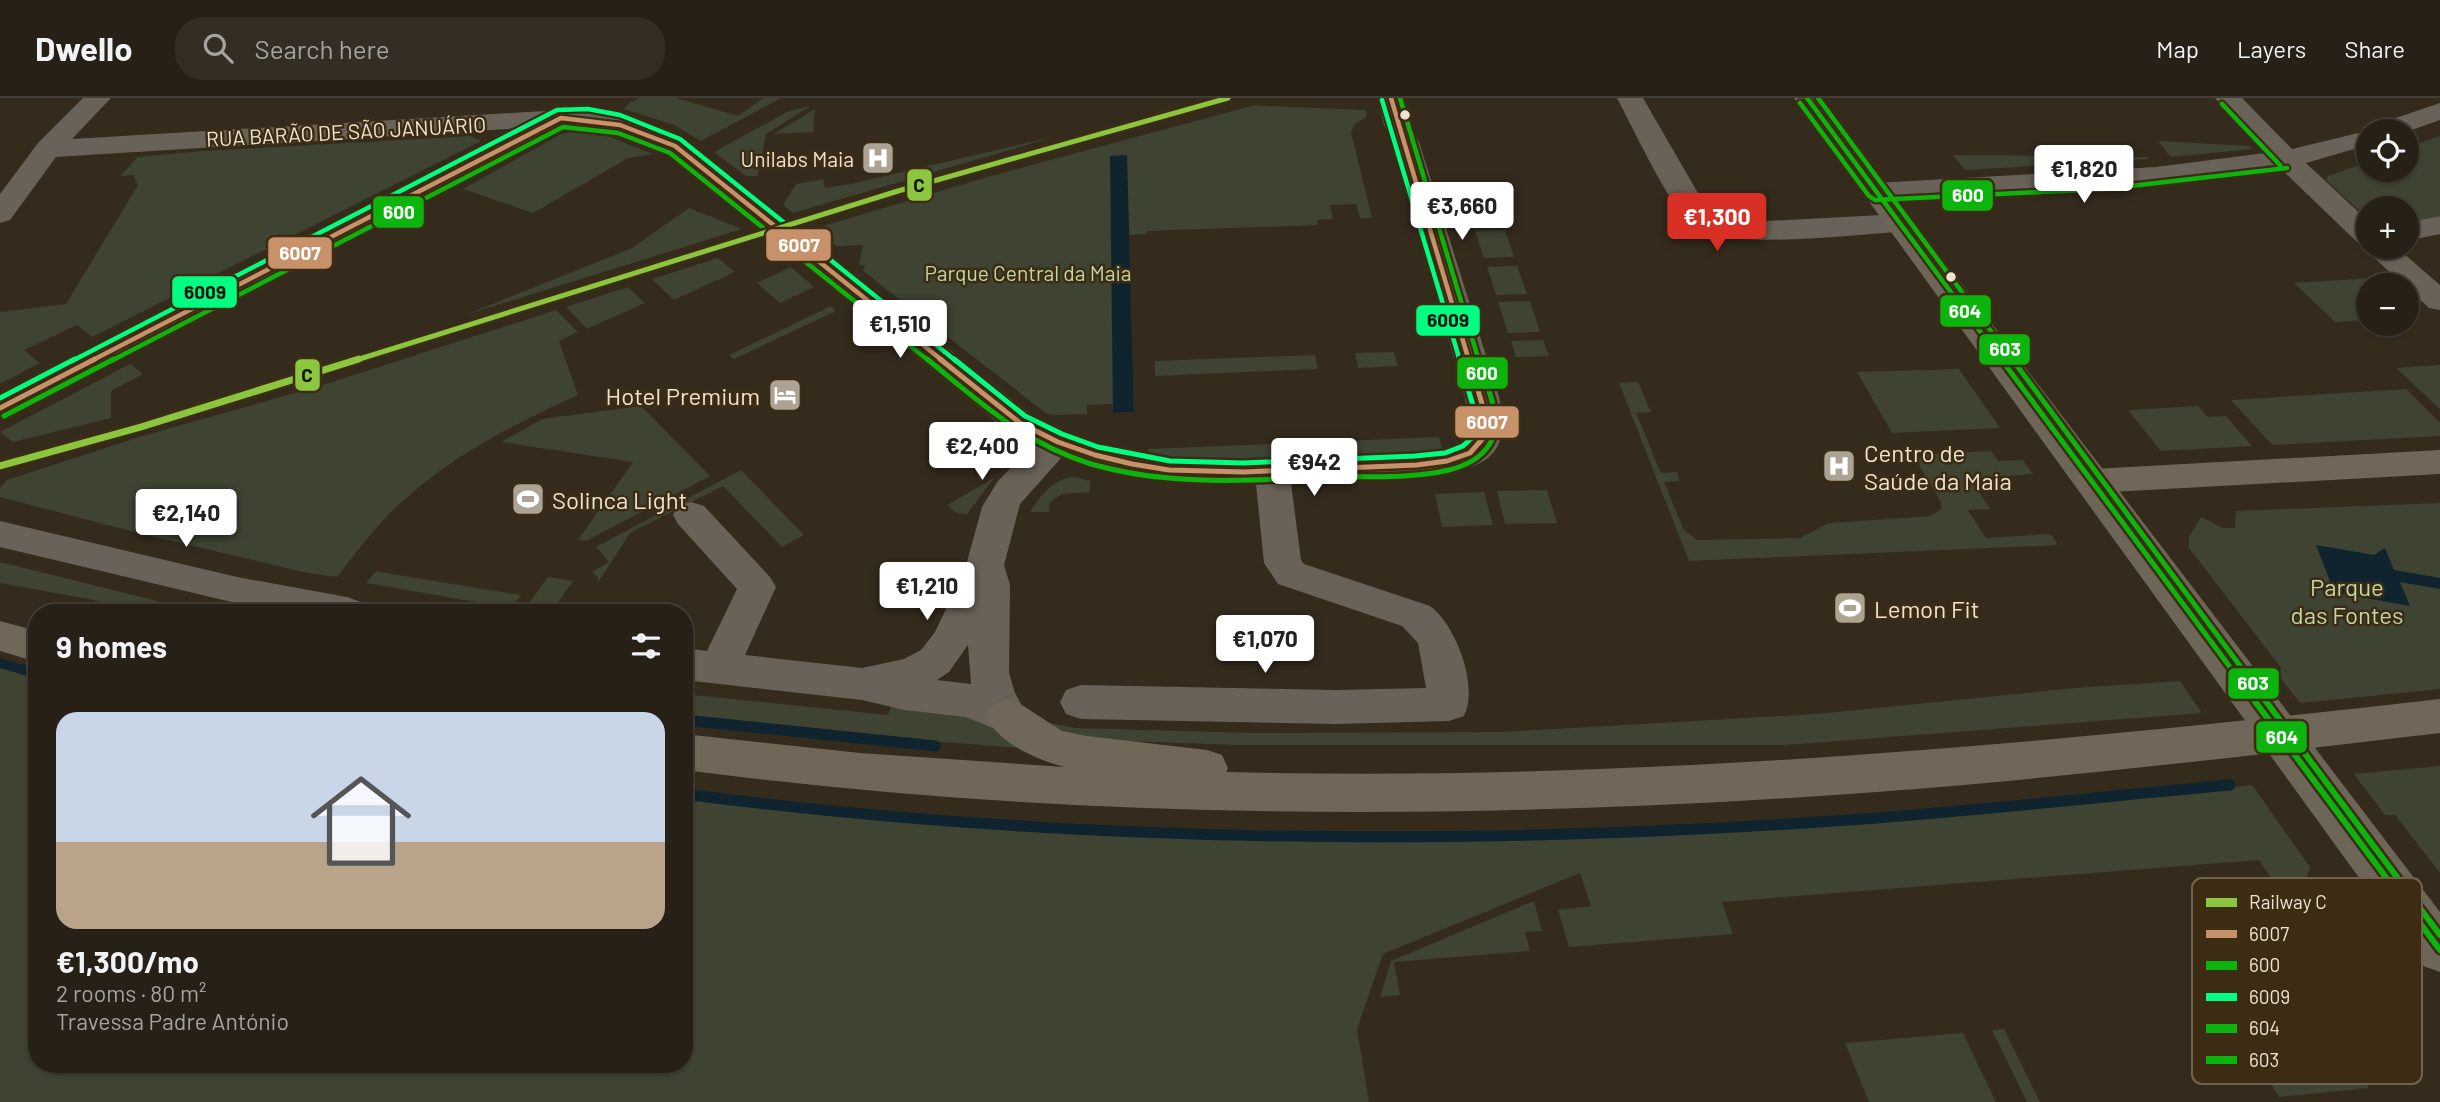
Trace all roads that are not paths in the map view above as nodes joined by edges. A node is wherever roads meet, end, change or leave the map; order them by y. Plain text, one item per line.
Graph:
1 (98, 98) edge
2 (598, 98) edge
3 (1391, 98) edge
4 (1630, 98) edge
5 (1807, 98) edge
6 (2228, 98) edge
7 (2440, 111) edge
8 (561, 118) junction
9 (2418, 119) edge
10 (2356, 141) edge
11 (48, 149) junction
12 (2286, 159) junction
13 (1877, 191) junction
14 (0, 214) edge
15 (1900, 223) junction
16 (2440, 225) edge
17 (2356, 226) edge
18 (2419, 229) edge
19 (2393, 259) edge
20 (2440, 301) edge
21 (0, 408) edge
22 (1056, 443) junction
23 (2440, 463) edge
24 (1272, 472) junction
25 (2093, 481) junction
26 (691, 515) dead end
27 (0, 534) edge
28 (987, 562) junction
29 (305, 604) edge
30 (0, 619) edge
31 (28, 626) edge
32 (0, 636) edge
33 (28, 644) edge
34 (701, 666) edge
35 (862, 684) junction
36 (1081, 702) dead end
37 (2440, 716) edge
38 (1007, 717) junction
39 (2334, 739) junction
40 (2440, 739) edge
41 (2220, 751) junction
42 (693, 753) edge
43 (693, 772) edge
44 (1410, 792) junction
45 (2386, 878) edge
46 (2422, 926) edge
47 (2440, 950) edge

1 - 11 street
2 - 8 street
3 - 24 street, RUA BARÃO DE SÃO JANUÁRIO
4 - 15 street
5 - 13 main road
6 - 12 street
7 - 9 street
8 - 11 street, RUA BARÃO DE SÃO JANUÁRIO
8 - 21 street
8 - 22 street, RUA BARÃO DE SÃO JANUÁRIO
10 - 12 street
11 - 14 street
12 - 13 street
12 - 17 street
13 - 15 main road
15 - 25 main road
16 - 18 street
19 - 20 street
22 - 24 street, RUA BARÃO DE SÃO JANUÁRIO
22 - 28 street
23 - 25 highway
24 - 36 street
25 - 45 main road
26 - 34 street
27 - 29 street
28 - 35 street
28 - 38 street
30 - 31 highway
32 - 33 highway
34 - 35 street
35 - 38 street
37 - 39 highway
38 - 44 highway
39 - 40 highway
39 - 41 highway
41 - 43 highway
41 - 44 highway
42 - 44 highway
46 - 47 main road

